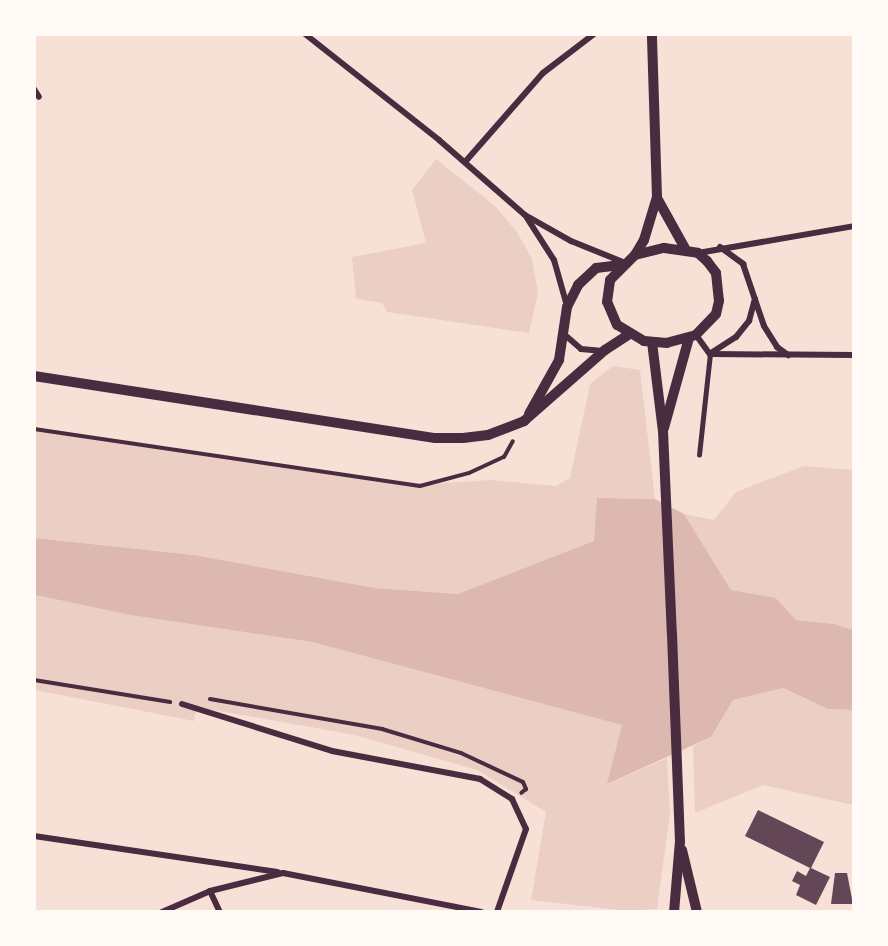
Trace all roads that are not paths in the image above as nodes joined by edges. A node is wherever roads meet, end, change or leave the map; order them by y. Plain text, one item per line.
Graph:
1 (305, 34) edge
2 (594, 34) edge
3 (652, 34) edge
4 (34, 89) edge
5 (39, 97) dead end
6 (465, 162) junction
7 (657, 197) junction
8 (525, 215) junction
9 (854, 226) edge
10 (720, 247) junction
11 (686, 250) junction
12 (698, 253) junction
13 (635, 255) junction
14 (623, 263) junction
15 (755, 299) junction
16 (567, 307) junction
17 (565, 334) junction
18 (628, 335) junction
19 (692, 336) junction
20 (652, 342) junction
21 (605, 350) junction
22 (710, 354) junction
23 (854, 355) edge
24 (789, 356) junction
25 (34, 376) edge
26 (524, 422) junction
27 (663, 431) junction
28 (699, 455) dead end
29 (182, 704) road end
30 (34, 836) edge
31 (680, 841) junction
32 (283, 873) junction
33 (210, 891) junction
34 (162, 912) edge
35 (220, 912) edge
36 (481, 912) edge
37 (497, 912) edge
38 (674, 912) edge
39 (697, 912) edge

1 - 6 street
2 - 6 street
3 - 7 street
4 - 5 street
6 - 8 street
7 - 11 street
7 - 13 street
8 - 14 street
8 - 16 street
9 - 10 street
10 - 12 street
10 - 15 street
11 - 12 street
11 - 13 street
12 - 19 street
13 - 14 street
14 - 16 street
14 - 18 street
15 - 22 street
15 - 24 street
16 - 17 street
17 - 21 street
17 - 26 street
18 - 20 street
18 - 21 street
19 - 20 street
19 - 22 street
19 - 27 street
20 - 27 street
21 - 26 street
22 - 24 street
22 - 28 lane
23 - 24 street
25 - 26 street
27 - 31 street
29 - 37 street
30 - 32 street
31 - 38 street
31 - 39 street
32 - 33 street
32 - 36 street
33 - 34 street
33 - 35 street

